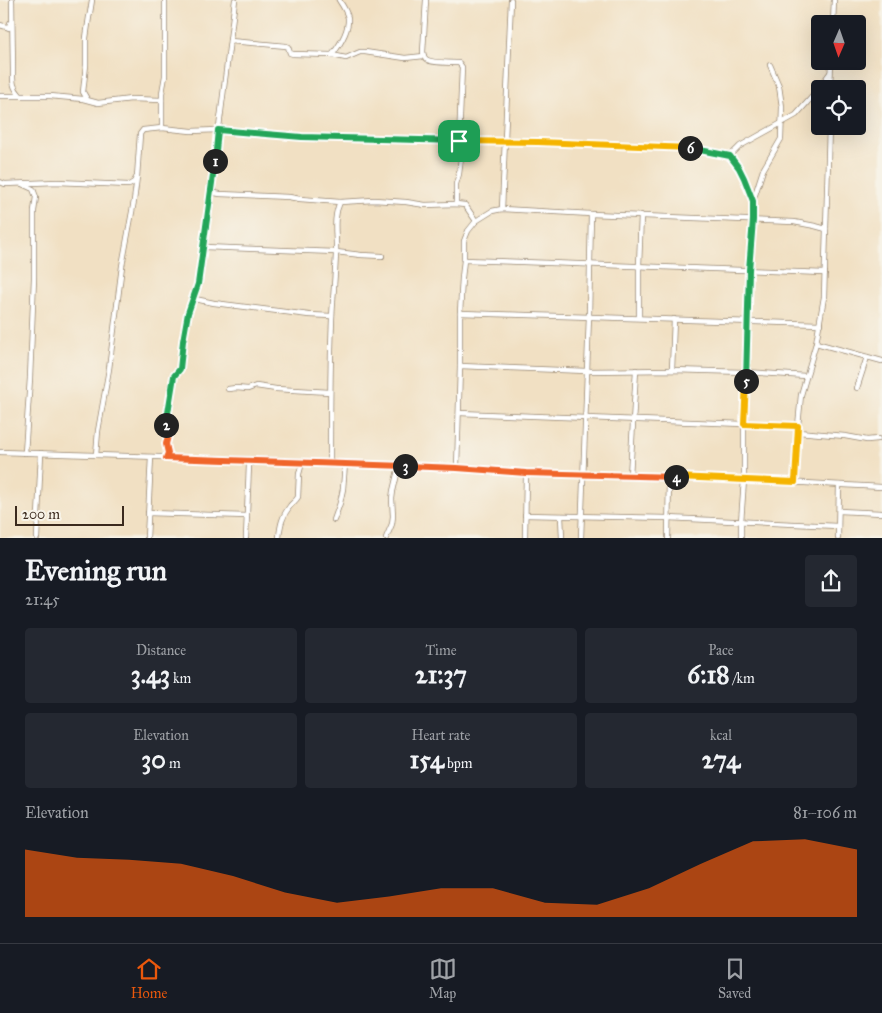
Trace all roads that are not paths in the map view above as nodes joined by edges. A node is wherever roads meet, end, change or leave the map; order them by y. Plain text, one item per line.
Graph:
1 (12, 0) edge
2 (92, 0) edge
3 (166, 0) edge
4 (235, 0) edge
5 (340, 0) edge
6 (426, 0) edge
7 (511, 0) edge
8 (834, 0) edge
9 (12, 9) junction
10 (833, 15) edge
11 (0, 25) edge
12 (230, 41) junction
13 (332, 55) junction
14 (424, 56) junction
15 (770, 65) dead end
16 (830, 70) edge
17 (830, 73) junction
18 (830, 80) edge
19 (20, 95) junction
20 (0, 96) edge
21 (88, 100) junction
22 (162, 100) junction
23 (782, 122) junction
24 (162, 128) junction
25 (218, 130) junction
26 (829, 135) edge
27 (461, 141) junction
28 (506, 142) junction
29 (730, 156) junction
30 (137, 177) junction
31 (0, 182) edge
32 (22, 184) junction
33 (212, 189) junction
34 (753, 201) junction
35 (340, 202) junction
36 (456, 204) junction
37 (502, 209) junction
38 (591, 214) junction
39 (641, 215) junction
40 (753, 220) junction
41 (476, 221) junction
42 (826, 229) junction
43 (204, 247) junction
44 (336, 252) junction
45 (382, 256) dead end
46 (464, 260) junction
47 (591, 264) junction
48 (639, 266) junction
49 (749, 270) junction
50 (825, 273) junction
51 (194, 297) junction
52 (460, 313) junction
53 (332, 316) junction
54 (589, 316) junction
55 (639, 318) junction
56 (674, 319) junction
57 (748, 321) junction
58 (820, 324) junction
59 (816, 343) junction
60 (867, 358) junction
61 (882, 361) edge
62 (460, 366) junction
63 (636, 370) junction
64 (672, 370) junction
65 (588, 371) junction
66 (746, 372) junction
67 (806, 376) junction
68 (857, 388) dead end
69 (228, 389) dead end
70 (330, 392) junction
71 (459, 413) junction
72 (586, 417) junction
73 (634, 420) junction
74 (744, 424) junction
75 (798, 429) junction
76 (878, 439) dead end
77 (0, 452) edge
78 (25, 453) junction
79 (41, 453) junction
80 (96, 455) junction
81 (151, 457) junction
82 (166, 458) junction
83 (254, 460) junction
84 (302, 463) junction
85 (330, 464) junction
86 (345, 464) junction
87 (399, 466) junction
88 (457, 468) junction
89 (526, 473) junction
90 (583, 474) junction
91 (630, 476) junction
92 (669, 477) junction
93 (744, 480) junction
94 (795, 482) junction
95 (840, 486) junction
96 (882, 487) edge
97 (839, 511) junction
98 (148, 513) junction
99 (882, 513) edge
100 (525, 515) junction
101 (246, 516) junction
102 (561, 516) junction
103 (582, 517) junction
104 (668, 518) junction
105 (334, 520) dead end
106 (741, 522) junction
107 (838, 526) junction
108 (36, 538) edge
109 (147, 538) edge
110 (246, 538) edge
111 (279, 538) edge
112 (386, 538) edge
113 (525, 538) edge
114 (562, 538) edge
115 (581, 538) edge
116 (668, 538) edge
117 (741, 538) edge
118 (838, 538) edge

1 - 9 street
2 - 21 street
3 - 22 street
4 - 12 street
5 - 13 street
6 - 14 street
7 - 28 street
8 - 10 street
9 - 11 street
9 - 19 street
12 - 13 street
12 - 25 street
13 - 14 street
14 - 27 street
15 - 23 street
16 - 17 street
17 - 18 street
17 - 23 street
19 - 20 street
19 - 21 street
21 - 22 street
22 - 24 street
23 - 29 street
23 - 34 street
24 - 25 street
24 - 30 street
25 - 27 street
25 - 33 street
26 - 42 street
27 - 28 street
27 - 36 street
28 - 29 street
28 - 37 street
29 - 34 street
30 - 32 street
30 - 80 street
31 - 32 street
32 - 78 street
33 - 35 street
33 - 43 street
34 - 40 street
35 - 36 street
35 - 44 street
36 - 41 street
37 - 38 street
37 - 41 street
38 - 39 street
38 - 47 street
39 - 40 street
39 - 48 street
40 - 42 street
40 - 49 street
41 - 46 street
42 - 50 street
43 - 44 street
43 - 51 street
44 - 45 street
44 - 53 street
46 - 47 street
46 - 52 street
47 - 48 street
47 - 54 street
48 - 49 street
48 - 55 street
49 - 50 street
49 - 57 street
50 - 58 street
51 - 53 street
51 - 82 street
52 - 54 street
52 - 62 street
53 - 70 street
54 - 55 street
54 - 65 street
55 - 56 street
56 - 57 street
56 - 64 street
57 - 58 street
57 - 66 street
58 - 59 street
59 - 60 street
59 - 67 street
60 - 61 street
60 - 68 street
62 - 65 street
62 - 71 street
63 - 64 street
63 - 65 street
63 - 73 street
64 - 66 street
65 - 72 street
66 - 67 street
66 - 74 street
67 - 75 street
69 - 70 street
70 - 85 street
71 - 72 street
71 - 88 street
72 - 73 street
72 - 90 street
73 - 74 street
73 - 91 street
74 - 75 street
74 - 93 street
75 - 76 street
75 - 94 street
77 - 78 street
78 - 79 street
79 - 80 street
79 - 108 street
80 - 81 street
81 - 82 street
81 - 98 street
82 - 83 street
83 - 84 street
83 - 101 street
84 - 85 street
84 - 111 street
85 - 86 street
86 - 87 street
86 - 105 street
87 - 88 street
87 - 112 street
88 - 89 street
89 - 90 street
89 - 100 street
90 - 91 street
90 - 103 street
91 - 92 street
92 - 93 street
92 - 104 street
93 - 94 street
93 - 106 street
94 - 95 street
95 - 96 street
95 - 97 street
97 - 99 street
97 - 107 street
98 - 101 street
98 - 109 street
100 - 102 street
100 - 113 street
101 - 110 street
102 - 103 street
102 - 114 street
103 - 104 street
103 - 115 street
104 - 106 street
104 - 116 street
106 - 107 street
106 - 117 street
107 - 118 street

